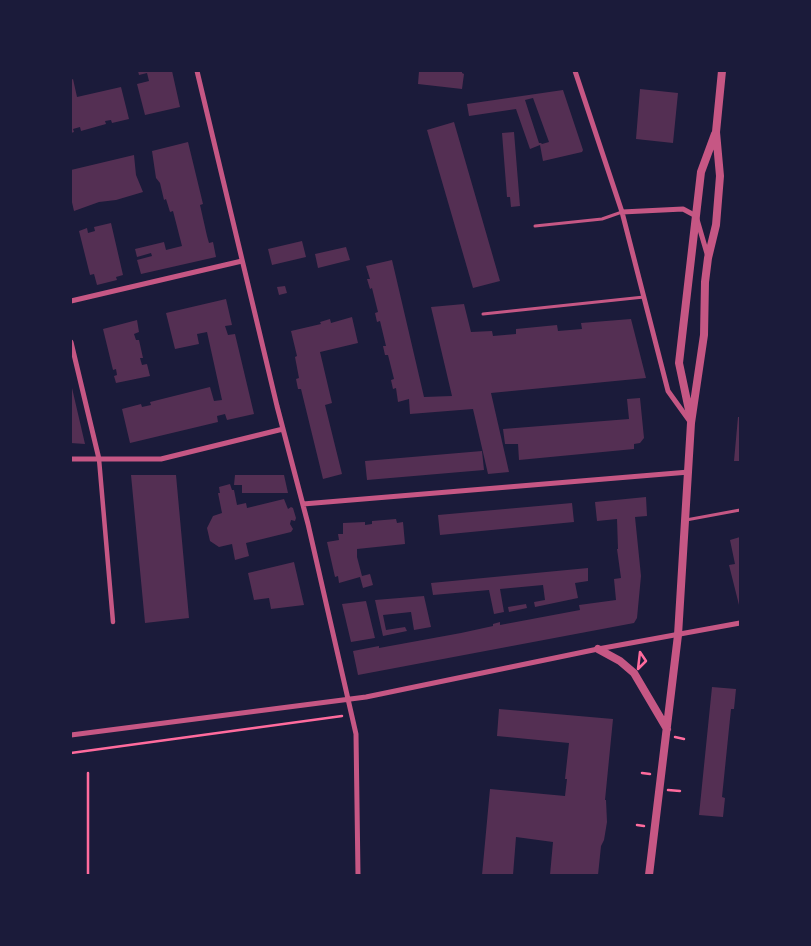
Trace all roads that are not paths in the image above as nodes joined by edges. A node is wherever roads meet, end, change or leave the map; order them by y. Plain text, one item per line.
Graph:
1 (197, 71) edge
2 (577, 71) edge
3 (722, 71) edge
4 (716, 132) junction
5 (622, 212) junction
6 (696, 216) junction
7 (535, 226) dead end
8 (708, 258) junction
9 (242, 261) junction
10 (644, 297) junction
11 (71, 302) edge
12 (483, 314) dead end
13 (71, 343) edge
14 (691, 423) junction
15 (283, 429) junction
16 (71, 459) edge
17 (99, 459) junction
18 (689, 472) junction
19 (303, 504) junction
20 (740, 510) edge
21 (686, 521) junction
22 (113, 622) dead end
23 (740, 623) edge
24 (678, 634) junction
25 (598, 649) junction
26 (348, 699) junction
27 (667, 730) junction
28 (71, 735) edge
29 (358, 875) edge
30 (649, 875) edge

1 - 9 street
2 - 5 street
3 - 4 street
4 - 6 street
4 - 8 street
5 - 6 street
5 - 7 lane
5 - 10 street
6 - 8 street
6 - 14 street
8 - 14 street
9 - 11 street
9 - 15 street
10 - 12 lane
10 - 14 street
13 - 17 street
14 - 18 street
15 - 17 street
15 - 19 street
16 - 17 street
17 - 22 street
18 - 19 street
18 - 21 street
19 - 26 street
20 - 21 lane
21 - 24 street
23 - 24 street
24 - 25 street
24 - 27 street
25 - 26 street
25 - 27 street
26 - 28 street
26 - 29 street
27 - 30 street

